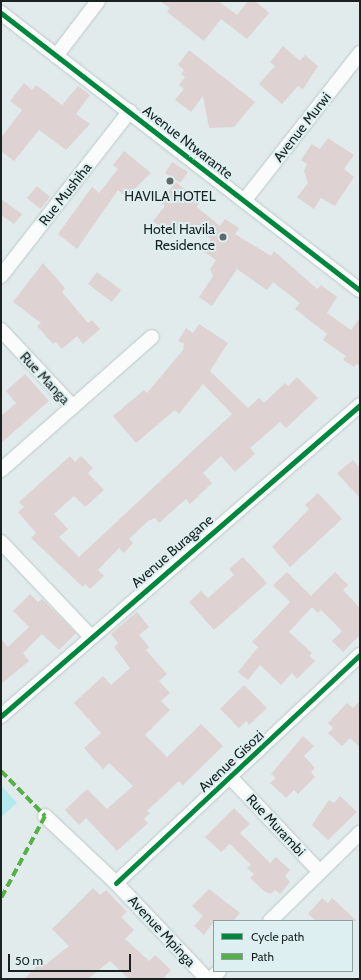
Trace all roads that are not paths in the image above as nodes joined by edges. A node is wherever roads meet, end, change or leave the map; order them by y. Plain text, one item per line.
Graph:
1 (98, 1) edge
2 (1, 14) edge
3 (360, 53) edge
4 (56, 56) junction
5 (130, 111) junction
6 (244, 201) junction
7 (1, 276) edge
8 (360, 290) edge
9 (1, 330) edge
10 (152, 337) dead end
11 (360, 405) edge
12 (73, 407) junction
13 (1, 470) edge
14 (1, 542) edge
15 (91, 637) junction
16 (360, 655) edge
17 (1, 716) edge
18 (231, 778) junction
19 (45, 816) dead end
20 (360, 833) edge
21 (320, 872) junction
22 (116, 883) junction
23 (271, 920) edge
24 (207, 979) edge

1 - 4 street
2 - 4 street, Avenue Ntwarante
3 - 6 street, Avenue Murwi
4 - 5 street, Avenue Ntwarante
5 - 6 street, Avenue Ntwarante
5 - 7 street, Rue Mushiha
6 - 8 street, Avenue Ntwarante
9 - 12 street, Rue Manga
10 - 12 street
11 - 15 street, Avenue Buragane
12 - 13 street
14 - 15 street
15 - 17 street, Avenue Buragane
16 - 18 street, Avenue Gisozi
18 - 21 street, Rue Murambi
18 - 22 street, Avenue Gisozi
19 - 22 street, Avenue Mpinga
20 - 21 street
21 - 23 street
22 - 24 street, Avenue Mpinga

